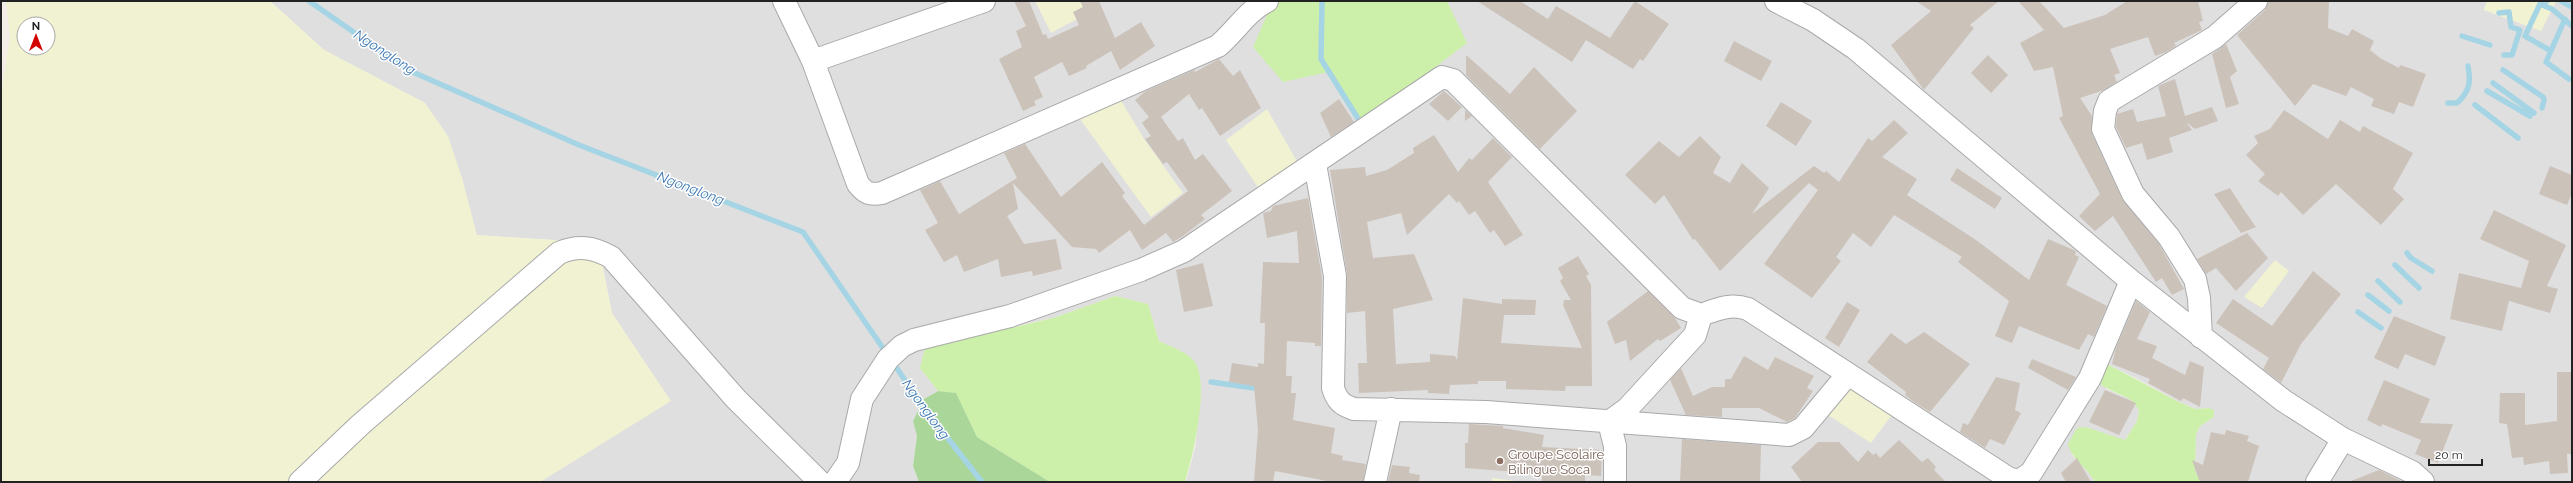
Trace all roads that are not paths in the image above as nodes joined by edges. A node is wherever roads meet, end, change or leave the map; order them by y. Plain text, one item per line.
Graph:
1 (784, 1) edge
2 (984, 1) edge
3 (1776, 1) edge
4 (2256, 1) edge
5 (1259, 3) edge
6 (813, 61) junction
7 (1315, 164) junction
8 (2131, 281) junction
9 (1702, 315) junction
10 (2201, 337) junction
11 (1848, 374) junction
12 (1391, 409) junction
13 (1609, 422) junction
14 (2343, 439) junction
15 (300, 482) edge
16 (820, 482) edge
17 (835, 482) edge
18 (1375, 482) edge
19 (1615, 482) edge
20 (2019, 482) edge
21 (2317, 482) edge
22 (2423, 482) edge

1 - 6 street
2 - 6 street
3 - 8 street
4 - 10 street
5 - 6 street
7 - 9 street
7 - 12 street
7 - 17 street
8 - 10 street
8 - 20 street
9 - 11 street
9 - 13 street
10 - 14 street
11 - 13 street
11 - 20 street
12 - 13 street
12 - 18 street
13 - 19 street
14 - 21 street
14 - 22 street
15 - 16 street

